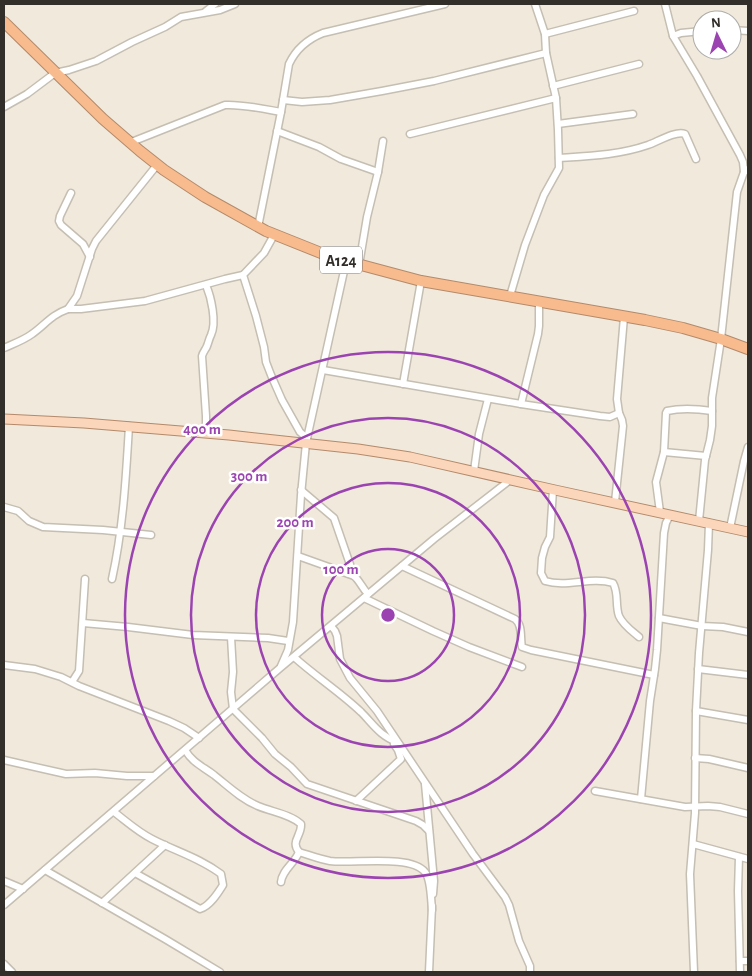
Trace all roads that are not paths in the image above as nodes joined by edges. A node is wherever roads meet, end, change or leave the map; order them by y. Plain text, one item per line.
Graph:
1 (215, 4) edge
2 (235, 4) edge
3 (445, 4) edge
4 (535, 4) edge
5 (665, 4) edge
6 (634, 11) dead end
7 (205, 12) junction
8 (4, 22) edge
9 (692, 32) edge
10 (545, 34) junction
11 (673, 36) junction
12 (546, 53) junction
13 (639, 64) dead end
14 (55, 73) junction
15 (553, 86) junction
16 (556, 98) junction
17 (283, 100) junction
18 (4, 107) edge
19 (281, 112) junction
20 (633, 114) dead end
21 (558, 124) junction
22 (277, 131) junction
23 (410, 134) dead end
24 (383, 141) dead end
25 (129, 143) junction
26 (559, 158) junction
27 (696, 159) dead end
28 (157, 164) junction
29 (746, 170) edge
30 (378, 172) junction
31 (71, 193) dead end
32 (258, 228) junction
33 (274, 235) junction
34 (90, 257) junction
35 (346, 262) junction
36 (359, 265) junction
37 (243, 275) junction
38 (421, 281) junction
39 (206, 285) junction
40 (510, 296) junction
41 (539, 301) junction
42 (68, 309) junction
43 (624, 316) junction
44 (721, 339) junction
45 (4, 348) edge
46 (748, 349) edge
47 (323, 370) junction
48 (403, 384) junction
49 (488, 399) junction
50 (521, 404) junction
51 (712, 411) junction
52 (619, 413) junction
53 (4, 419) edge
54 (128, 426) junction
55 (206, 433) junction
56 (306, 440) junction
57 (748, 447) edge
58 (664, 452) junction
59 (706, 456) junction
60 (474, 471) junction
61 (510, 480) junction
62 (301, 490) junction
63 (553, 490) junction
64 (615, 502) junction
65 (4, 506) edge
66 (660, 512) junction
67 (670, 515) junction
68 (698, 521) junction
69 (709, 524) junction
70 (730, 528) junction
71 (121, 532) junction
72 (748, 532) edge
73 (151, 535) dead end
74 (298, 556) junction
75 (402, 566) junction
76 (354, 576) junction
77 (85, 579) dead end
78 (112, 579) dead end
79 (366, 596) junction
80 (659, 618) junction
81 (83, 623) junction
82 (331, 626) junction
83 (702, 626) junction
84 (748, 632) edge
85 (231, 637) junction
86 (639, 637) dead end
87 (288, 641) junction
88 (294, 656) junction
89 (4, 665) edge
90 (522, 666) dead end
91 (280, 668) junction
92 (698, 669) junction
93 (654, 675) junction
94 (748, 675) edge
95 (72, 682) junction
96 (233, 709) junction
97 (696, 711) junction
98 (748, 720) edge
99 (199, 738) junction
100 (390, 740) junction
101 (398, 742) junction
102 (185, 750) junction
103 (695, 758) junction
104 (4, 760) edge
105 (748, 768) edge
106 (154, 776) junction
107 (425, 782) junction
108 (595, 791) dead end
109 (641, 799) junction
110 (356, 800) junction
111 (695, 807) junction
112 (114, 812) junction
113 (748, 814) edge
114 (429, 831) junction
115 (693, 844) junction
116 (165, 845) junction
117 (299, 852) junction
118 (739, 857) junction
119 (748, 859) edge
120 (45, 870) junction
121 (135, 873) junction
122 (4, 881) edge
123 (281, 882) dead end
124 (23, 889) junction
125 (102, 903) junction
126 (4, 906) edge
127 (432, 910) junction
128 (740, 961) junction
129 (748, 961) edge
130 (4, 964) edge
131 (12, 972) edge
132 (220, 972) edge
133 (429, 972) edge
134 (530, 972) edge
135 (694, 972) edge
136 (740, 972) edge

1 - 7 street
2 - 7 street
3 - 17 street
4 - 10 street
5 - 11 street
6 - 10 street
7 - 14 street
8 - 14 highway, A124
9 - 11 street
10 - 12 street
11 - 29 street
12 - 15 street
12 - 17 street
13 - 15 street
14 - 18 street
14 - 25 highway, A124
15 - 16 street
16 - 21 street
16 - 23 street
17 - 19 street
19 - 22 street
19 - 25 street
20 - 21 street
21 - 26 street
22 - 30 street
22 - 32 street
24 - 30 street
25 - 28 highway, A124
26 - 27 street
26 - 40 street
28 - 32 highway, A124
28 - 34 street
29 - 44 street
30 - 36 street
31 - 34 street
32 - 33 highway, A124
33 - 35 highway, A124
33 - 37 street
34 - 42 street
35 - 36 highway, A124
35 - 47 street
36 - 38 highway, A124
37 - 39 street
37 - 56 street
38 - 40 highway, A124
38 - 48 street
39 - 42 street
39 - 55 street
40 - 41 highway, A124
41 - 43 highway, A124
41 - 50 street
42 - 45 street
43 - 44 highway, A124
43 - 52 street
44 - 46 highway, A124
44 - 51 street
47 - 48 street
47 - 56 street
48 - 49 street
49 - 50 street
49 - 60 street
50 - 52 street
51 - 58 street
51 - 59 street
52 - 64 street
53 - 54 main road
54 - 55 main road
54 - 71 street
55 - 56 main road
56 - 60 main road
56 - 62 street
57 - 70 street
58 - 59 street
58 - 66 street
59 - 68 street
60 - 61 main road
61 - 63 main road
61 - 75 street
62 - 74 street
62 - 76 street
63 - 64 main road
63 - 86 street
64 - 66 main road
65 - 71 street
66 - 67 main road
67 - 68 main road
67 - 80 street
68 - 69 main road
69 - 70 main road
69 - 83 street
70 - 72 main road
71 - 73 street
71 - 78 street
74 - 76 street
74 - 87 street
75 - 79 street
75 - 93 street
76 - 79 street
77 - 81 street
79 - 82 street
79 - 90 street
80 - 83 street
80 - 93 street
81 - 85 street
81 - 95 street
82 - 88 street
82 - 101 street
83 - 84 street
83 - 92 street
85 - 87 street
85 - 96 street
87 - 91 street
88 - 91 street
88 - 100 street
89 - 95 street
91 - 96 street
92 - 94 street
92 - 97 street
93 - 109 street
95 - 99 street
96 - 99 street
96 - 110 street
97 - 98 street
97 - 103 street
99 - 102 street
100 - 101 street
100 - 110 street
101 - 107 street
102 - 106 street
102 - 117 street
103 - 105 street
103 - 111 street
104 - 106 street
106 - 112 street
107 - 114 street
107 - 134 street
108 - 109 street
109 - 111 street
110 - 114 street
111 - 113 street
111 - 115 street
112 - 116 street
112 - 120 street
114 - 127 street
115 - 118 street
115 - 135 street
116 - 121 street
116 - 121 street
117 - 123 street
117 - 127 street
118 - 119 street
118 - 128 street
120 - 124 street
120 - 125 street
121 - 125 street
122 - 124 street
124 - 126 street
125 - 132 street
127 - 133 street
128 - 129 street
128 - 136 street
130 - 131 street

